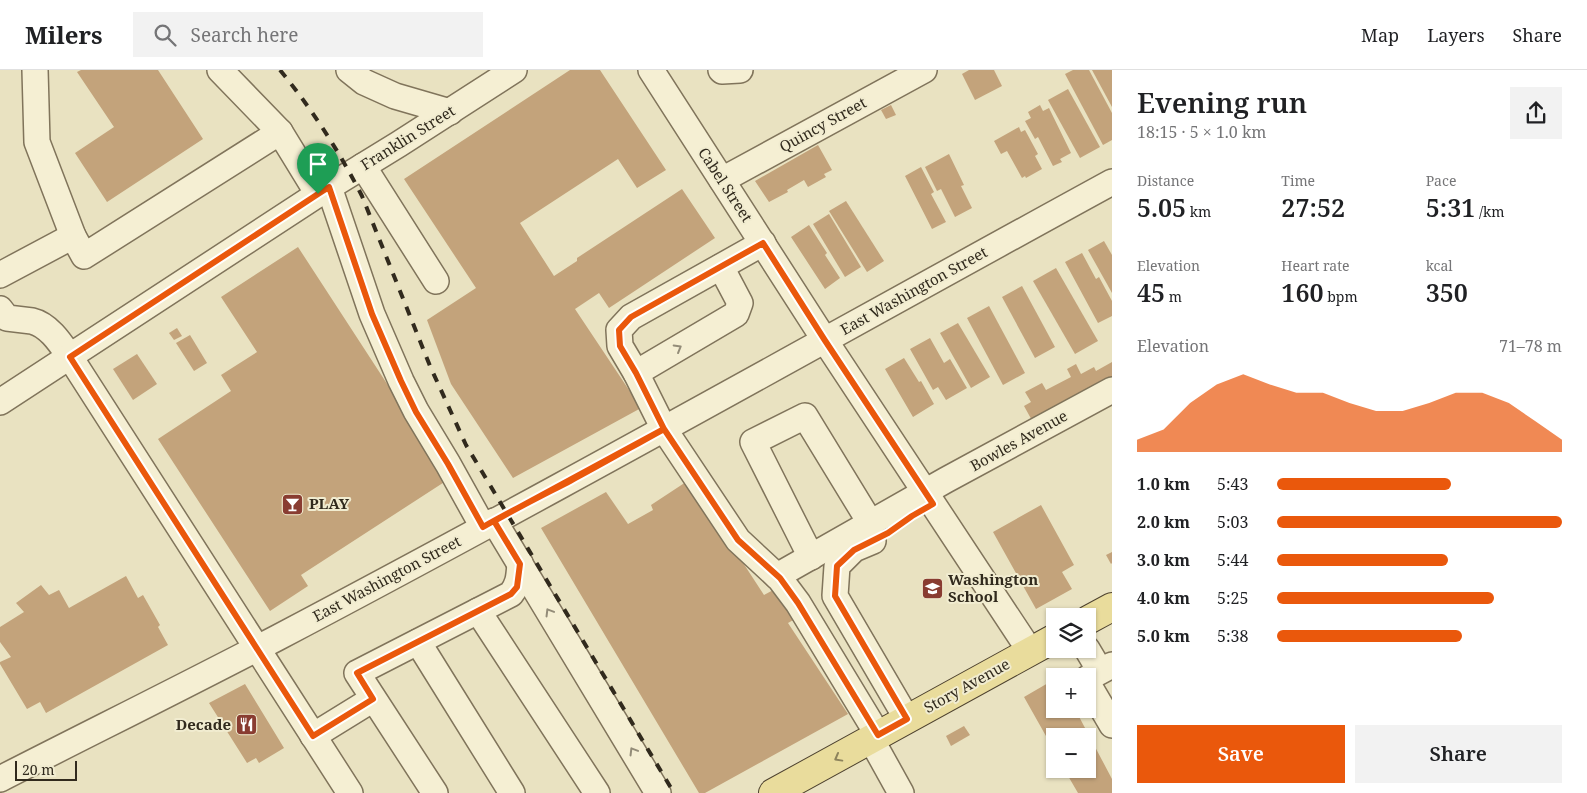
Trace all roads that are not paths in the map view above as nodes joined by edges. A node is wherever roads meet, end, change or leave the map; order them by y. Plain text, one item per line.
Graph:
1 (35, 70) edge
2 (220, 70) edge
3 (349, 70) edge
4 (514, 70) edge
5 (651, 70) edge
6 (721, 70) edge
7 (740, 70) edge
8 (924, 70) edge
9 (450, 112) junction
10 (280, 132) junction
11 (363, 166) junction
12 (722, 180) junction
13 (1112, 182) edge
14 (323, 191) junction
15 (73, 236) junction
16 (763, 243) junction
17 (721, 266) junction
18 (0, 275) edge
19 (436, 281) dead end
20 (0, 309) edge
21 (824, 339) junction
22 (70, 357) junction
23 (636, 373) junction
24 (1112, 390) edge
25 (0, 402) edge
26 (664, 429) junction
27 (929, 498) junction
28 (488, 524) junction
29 (870, 524) junction
30 (812, 557) junction
31 (520, 564) junction
32 (778, 576) junction
33 (1112, 607) edge
34 (478, 612) junction
35 (1096, 616) edge
36 (418, 642) junction
37 (1046, 643) edge
38 (256, 648) junction
39 (1030, 651) junction
40 (1090, 658) edge
41 (1097, 675) edge
42 (373, 699) junction
43 (907, 719) junction
44 (1112, 725) edge
45 (313, 736) junction
46 (874, 737) junction
47 (0, 779) edge
48 (350, 793) edge
49 (435, 793) edge
50 (512, 793) edge
51 (597, 793) edge
52 (658, 793) edge
53 (773, 793) edge
54 (901, 793) edge

1 - 15 street
2 - 10 street
3 - 9 street
4 - 9 street, Franklin Street
5 - 12 street, Cabel Street
6 - 7 street
8 - 12 street, Quincy Street
9 - 11 street, Franklin Street
10 - 14 street
10 - 15 street
11 - 14 street, Franklin Street
11 - 19 street
12 - 16 street, Cabel Street
13 - 21 street, East Washington Street
14 - 22 street, Franklin Street
14 - 28 street
15 - 18 street
16 - 17 street
16 - 21 street, Cabel Street
17 - 23 street
23 -> 17 street
20 - 22 street
21 - 26 street, East Washington Street
21 - 27 street, Cabel Street
22 - 25 street, Franklin Street
22 - 38 street
23 - 26 street
24 - 27 street, Bowles Avenue
26 - 28 street, East Washington Street
26 - 32 street
27 - 29 street
27 - 39 street, Cabel Street
27 - 43 street
28 - 31 street
28 - 38 street, East Washington Street
29 - 30 street
29 - 30 street
30 - 32 street
31 - 34 street
52 -> 31 street
32 - 46 street
33 - 35 main road
34 - 36 street
34 - 51 street
36 - 42 street
36 - 50 street
37 - 39 main road, Story Avenue
38 - 45 street
38 - 47 street, East Washington Street
39 - 43 main road, Story Avenue
40 - 41 street
41 - 44 street
42 - 45 street
42 - 49 street
43 - 46 main road, Story Avenue
45 - 48 street
46 -> 53 main road, Story Avenue
46 - 54 street

